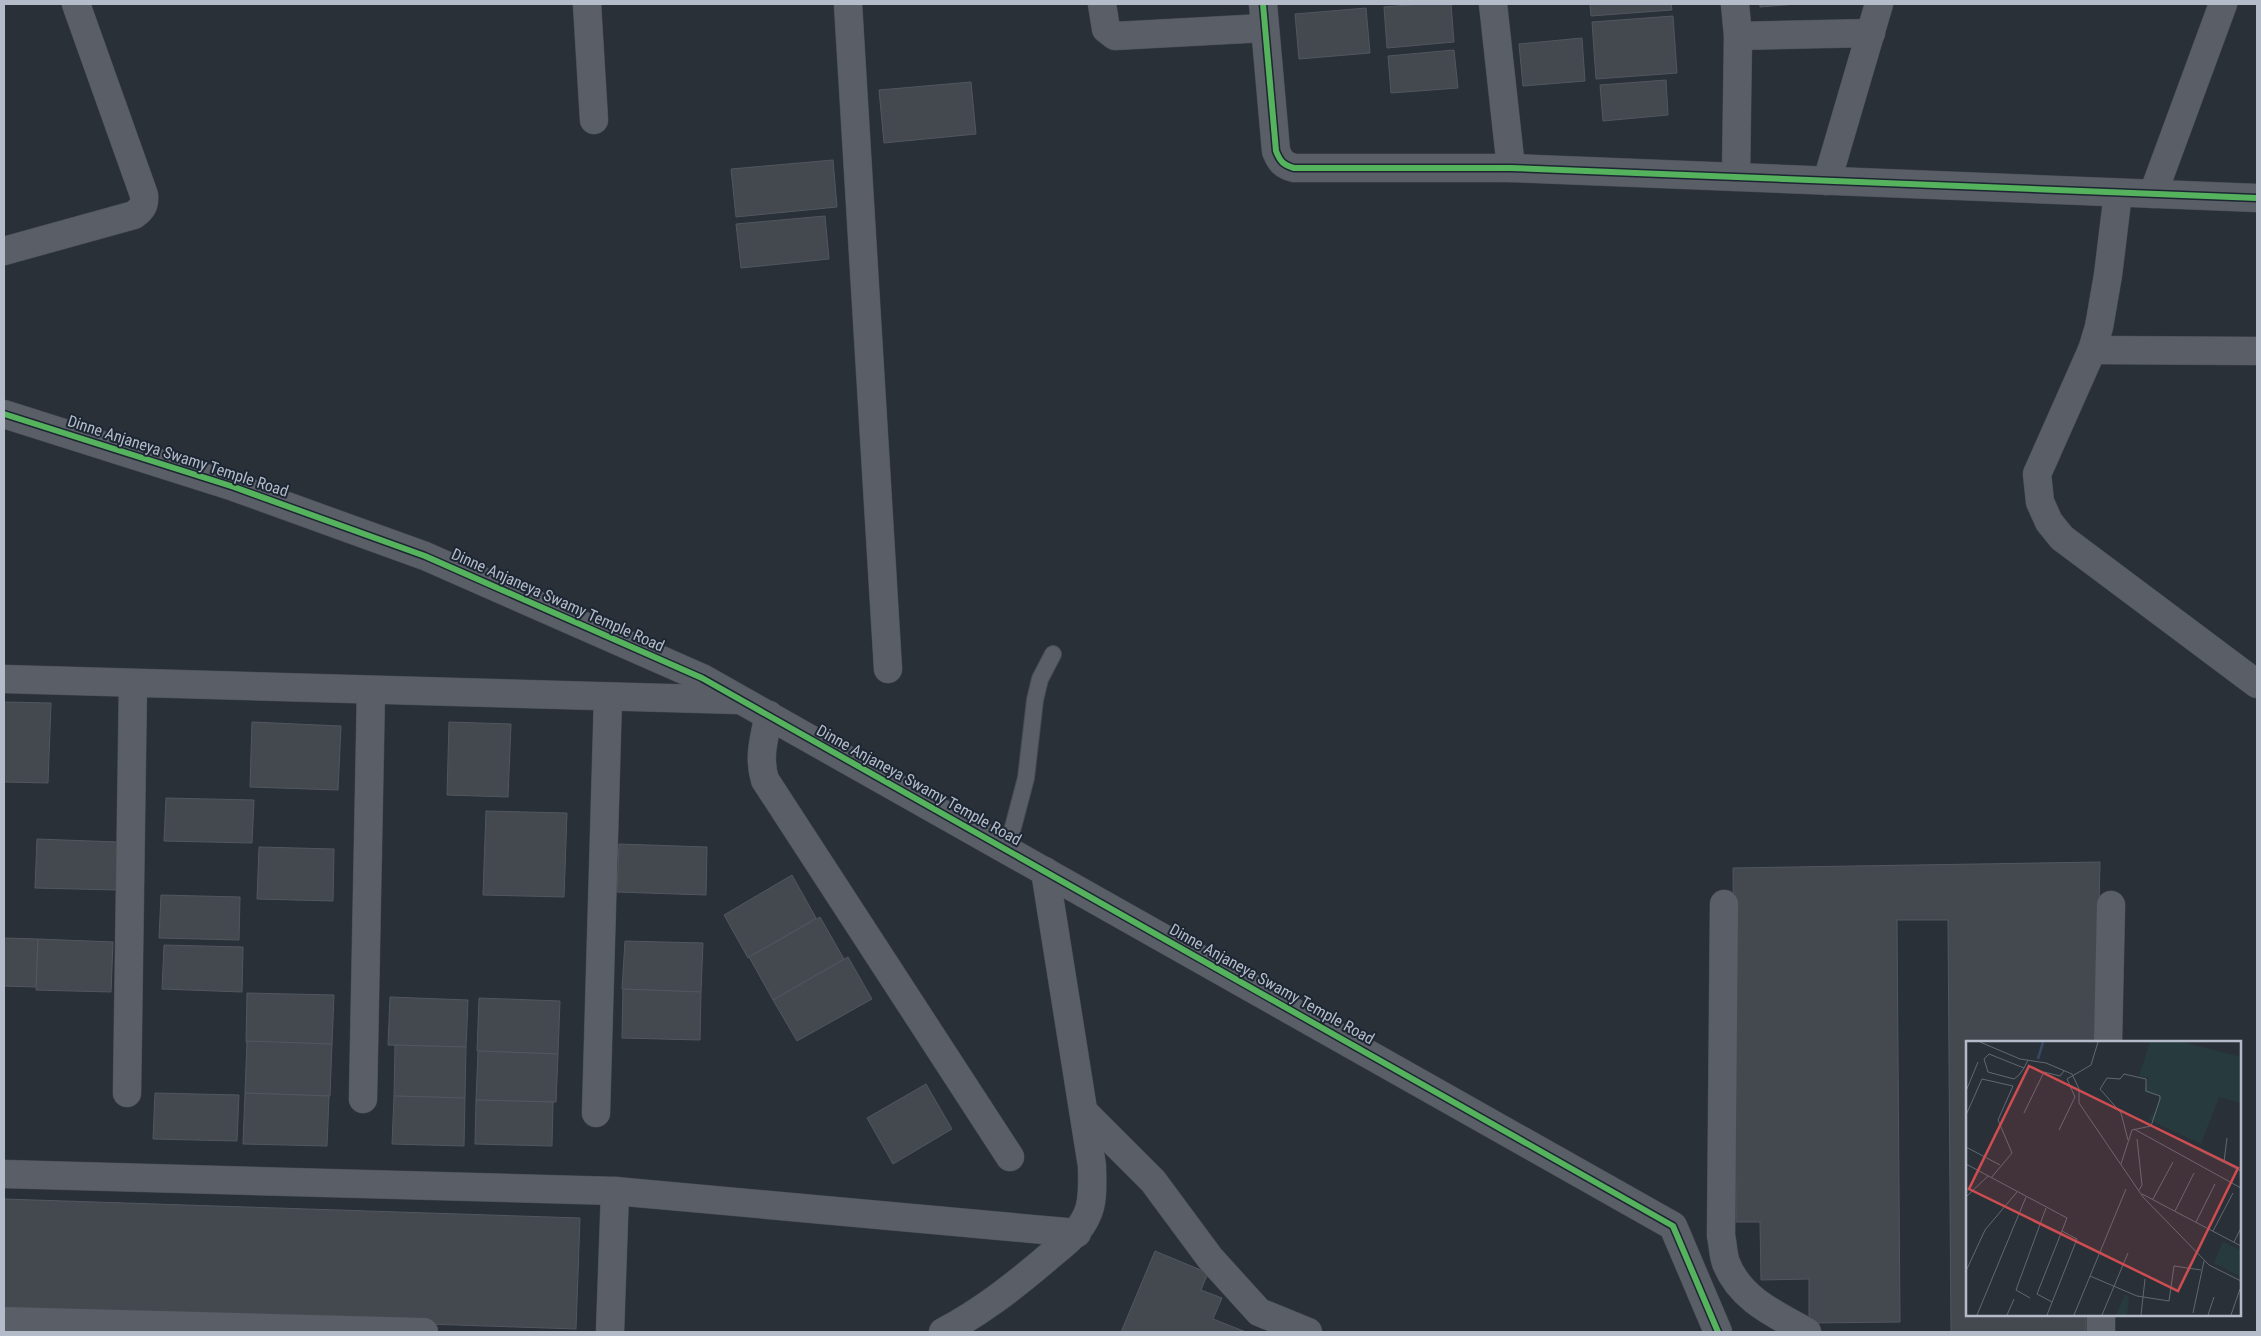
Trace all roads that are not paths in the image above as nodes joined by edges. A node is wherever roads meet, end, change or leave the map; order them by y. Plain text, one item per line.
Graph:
1 (76, 4) edge
2 (587, 4) edge
3 (848, 4) edge
4 (1102, 4) edge
5 (1493, 4) edge
6 (1735, 4) edge
7 (1879, 4) edge
8 (2223, 4) edge
9 (1264, 16) edge
10 (1871, 33) junction
11 (1738, 36) junction
12 (594, 120) dead end
13 (1511, 168) junction
14 (1736, 177) junction
15 (1827, 181) junction
16 (2118, 193) junction
17 (2153, 194) junction
18 (2257, 198) edge
19 (4, 251) edge
20 (2092, 350) junction
21 (2257, 351) edge
22 (4, 414) edge
23 (1053, 654) dead end
24 (888, 669) dead end
25 (4, 679) edge
26 (133, 683) junction
27 (2257, 684) edge
28 (371, 690) junction
29 (608, 697) junction
30 (742, 700) junction
31 (768, 716) junction
32 (1007, 850) junction
33 (1045, 871) junction
34 (1724, 904) dead end
35 (2111, 905) dead end
36 (2108, 1041) edge
37 (127, 1093) dead end
38 (363, 1099) dead end
39 (1084, 1112) junction
40 (596, 1113) dead end
41 (1010, 1157) dead end
42 (4, 1174) edge
43 (615, 1191) junction
44 (1077, 1233) junction
45 (2101, 1316) edge
46 (4, 1322) edge
47 (151, 1329) edge
48 (424, 1332) edge
49 (610, 1332) edge
50 (943, 1332) edge
51 (1308, 1332) edge
52 (1718, 1332) edge
53 (1807, 1332) edge
54 (2101, 1332) edge

1 - 19 street
2 - 12 street
3 - 24 street
4 - 9 street
5 - 13 street
6 - 11 street
7 - 10 street
8 - 17 street
9 - 13 street
10 - 11 street
10 - 15 street
11 - 14 street
13 - 14 street
14 - 15 street
15 - 16 street
16 - 17 street
16 - 20 street
17 - 18 street
20 - 21 street
20 - 27 street
22 - 30 street, Dinne Anjaneya Swamy Temple Road
23 - 32 lane
25 - 26 street
26 - 28 street
26 - 37 street
28 - 29 street
28 - 38 street
29 - 30 street
29 - 40 street
30 - 31 street, Dinne Anjaneya Swamy Temple Road
31 - 32 street, Dinne Anjaneya Swamy Temple Road
31 - 41 street
32 - 33 street, Dinne Anjaneya Swamy Temple Road
33 - 39 street
33 - 52 street, Dinne Anjaneya Swamy Temple Road
34 - 53 street
35 - 36 street
39 - 44 street
39 - 51 street
42 - 43 street
43 - 44 street
43 - 49 street
44 - 50 street
45 - 54 street
46 - 47 street
47 - 48 street

